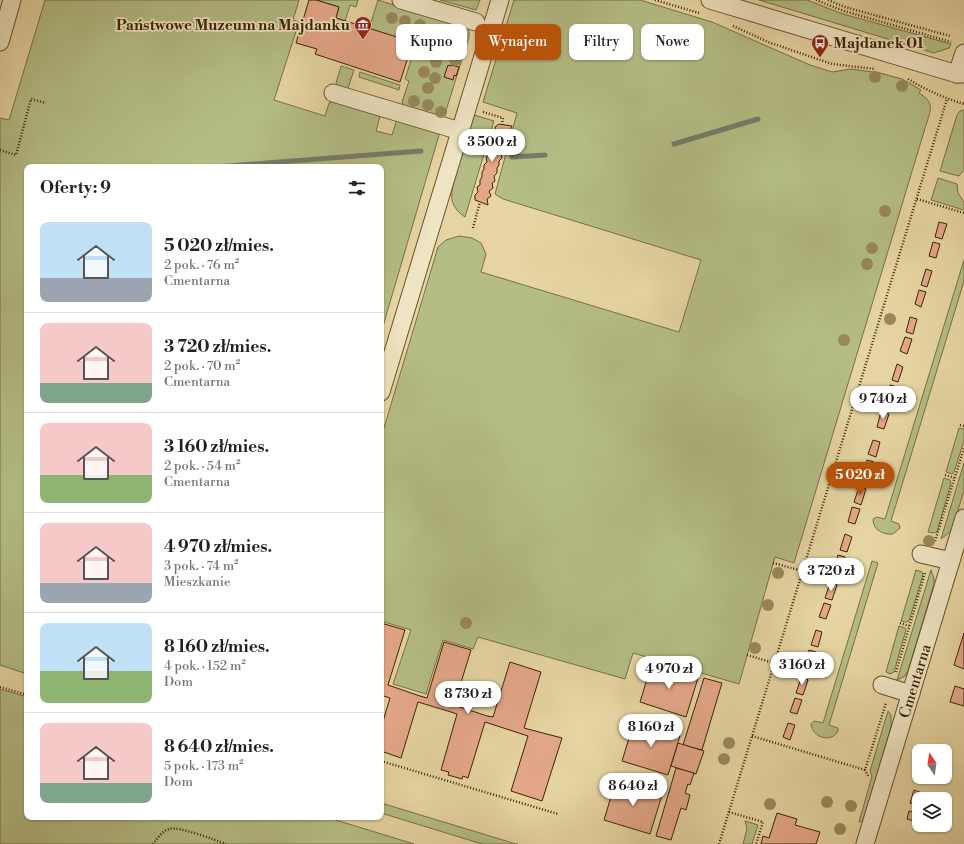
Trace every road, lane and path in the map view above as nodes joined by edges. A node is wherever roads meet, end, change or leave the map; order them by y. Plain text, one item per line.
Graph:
1 (12, 0) edge
2 (401, 0) edge
3 (500, 0) edge
4 (655, 0) edge
5 (816, 0) edge
6 (828, 0) edge
7 (708, 8) edge
8 (476, 22) dead end
9 (726, 24) dead end
10 (950, 36) dead end
11 (0, 42) edge
12 (961, 48) edge
13 (881, 70) dead end
14 (904, 76) dead end
15 (962, 76) edge
16 (333, 93) dead end
17 (947, 99) junction
18 (46, 103) dead end
19 (964, 104) edge
20 (460, 131) junction
21 (0, 150) edge
22 (917, 199) junction
23 (480, 202) dead end
24 (964, 213) edge
25 (473, 228) dead end
26 (384, 382) edge
27 (960, 425) dead end
28 (964, 426) edge
29 (964, 448) edge
30 (945, 475) dead end
31 (955, 478) junction
32 (964, 518) edge
33 (926, 555) junction
34 (951, 561) junction
35 (773, 563) dead end
36 (803, 571) junction
37 (900, 623) dead end
38 (909, 626) junction
39 (747, 655) dead end
40 (774, 663) junction
41 (886, 686) junction
42 (0, 687) edge
43 (24, 694) edge
44 (911, 694) junction
45 (752, 736) junction
46 (384, 763) edge
47 (865, 770) junction
48 (869, 778) dead end
49 (729, 812) junction
50 (558, 814) dead end
51 (153, 844) edge
52 (226, 844) edge
53 (719, 844) edge
54 (756, 844) edge
55 (865, 844) edge

1 - 11 street
2 - 8 street
3 - 20 street
4 - 7 path
5 - 12 path
6 - 10 path
7 - 15 street
9 - 13 path
12 - 15 street
14 - 17 path
16 - 20 street
17 - 19 path
17 - 22 path
18 - 21 path
20 - 26 street
22 - 24 path
22 - 36 path
23 - 25 path
27 - 28 path
29 - 31 path
30 - 31 path
31 - 33 path
32 - 34 street, Cmentarna
33 - 34 street
33 - 38 path
34 - 44 street, Cmentarna
35 - 36 path
36 - 40 path
37 - 38 path
38 - 41 path
39 - 40 path
40 - 45 path
41 - 44 street
41 - 47 path
42 - 43 path
44 - 55 street, Cmentarna
45 - 47 path
45 - 49 path
46 - 50 path
47 - 48 path
49 - 53 path
49 - 54 path
51 - 52 path

